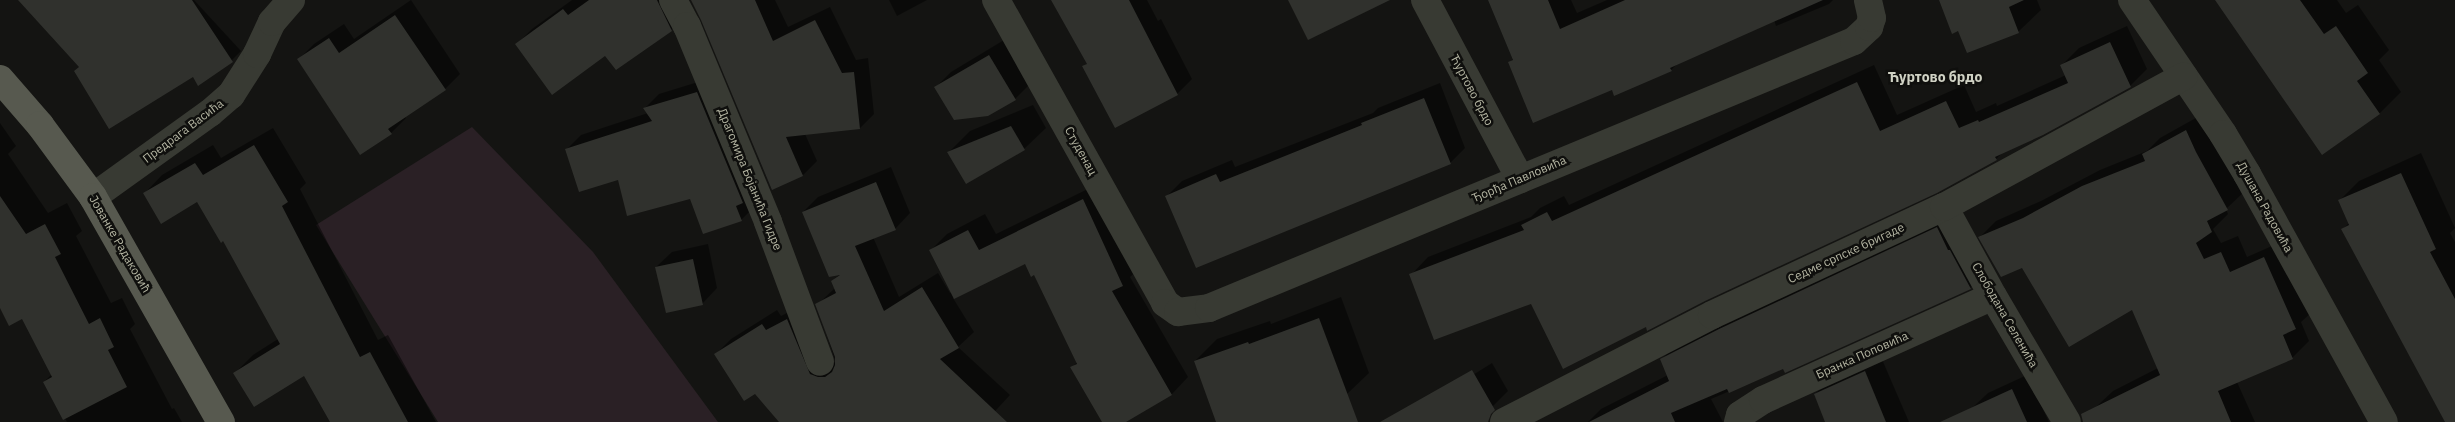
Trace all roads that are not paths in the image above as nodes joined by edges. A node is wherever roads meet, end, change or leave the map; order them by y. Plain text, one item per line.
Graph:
1 (290, 0) edge
2 (673, 0) edge
3 (996, 0) edge
4 (1425, 0) edge
5 (1868, 0) edge
6 (2132, 0) edge
7 (2184, 76) junction
8 (0, 79) edge
9 (1520, 179) junction
10 (93, 197) junction
11 (1944, 208) junction
12 (1993, 296) junction
13 (1165, 303) joint
14 (820, 362) dead end
15 (221, 422) edge
16 (1504, 422) edge
17 (1738, 422) edge
18 (2067, 422) edge
19 (2384, 422) edge

1 - 10 street, Предрага Васића
2 - 14 street, Драгомира Бојанића Гидре
3 - 13 street, Студенац
4 - 9 street, Ћуртово брдо
5 - 9 street, Ђорђа Павловића
6 - 7 street, Душана Радовића
7 - 11 street, Седме српске бригаде
7 - 19 street, Душана Радовића
8 - 10 main road, Јованке Радаковић
9 - 13 street, Ђорђа Павловића
10 - 15 main road, Јованке Радаковић
11 - 12 street, Слободана Селенића
11 - 16 street, Седме српске бригаде
12 - 17 street, Бранка Поповића
12 - 18 street, Слободана Селенића

